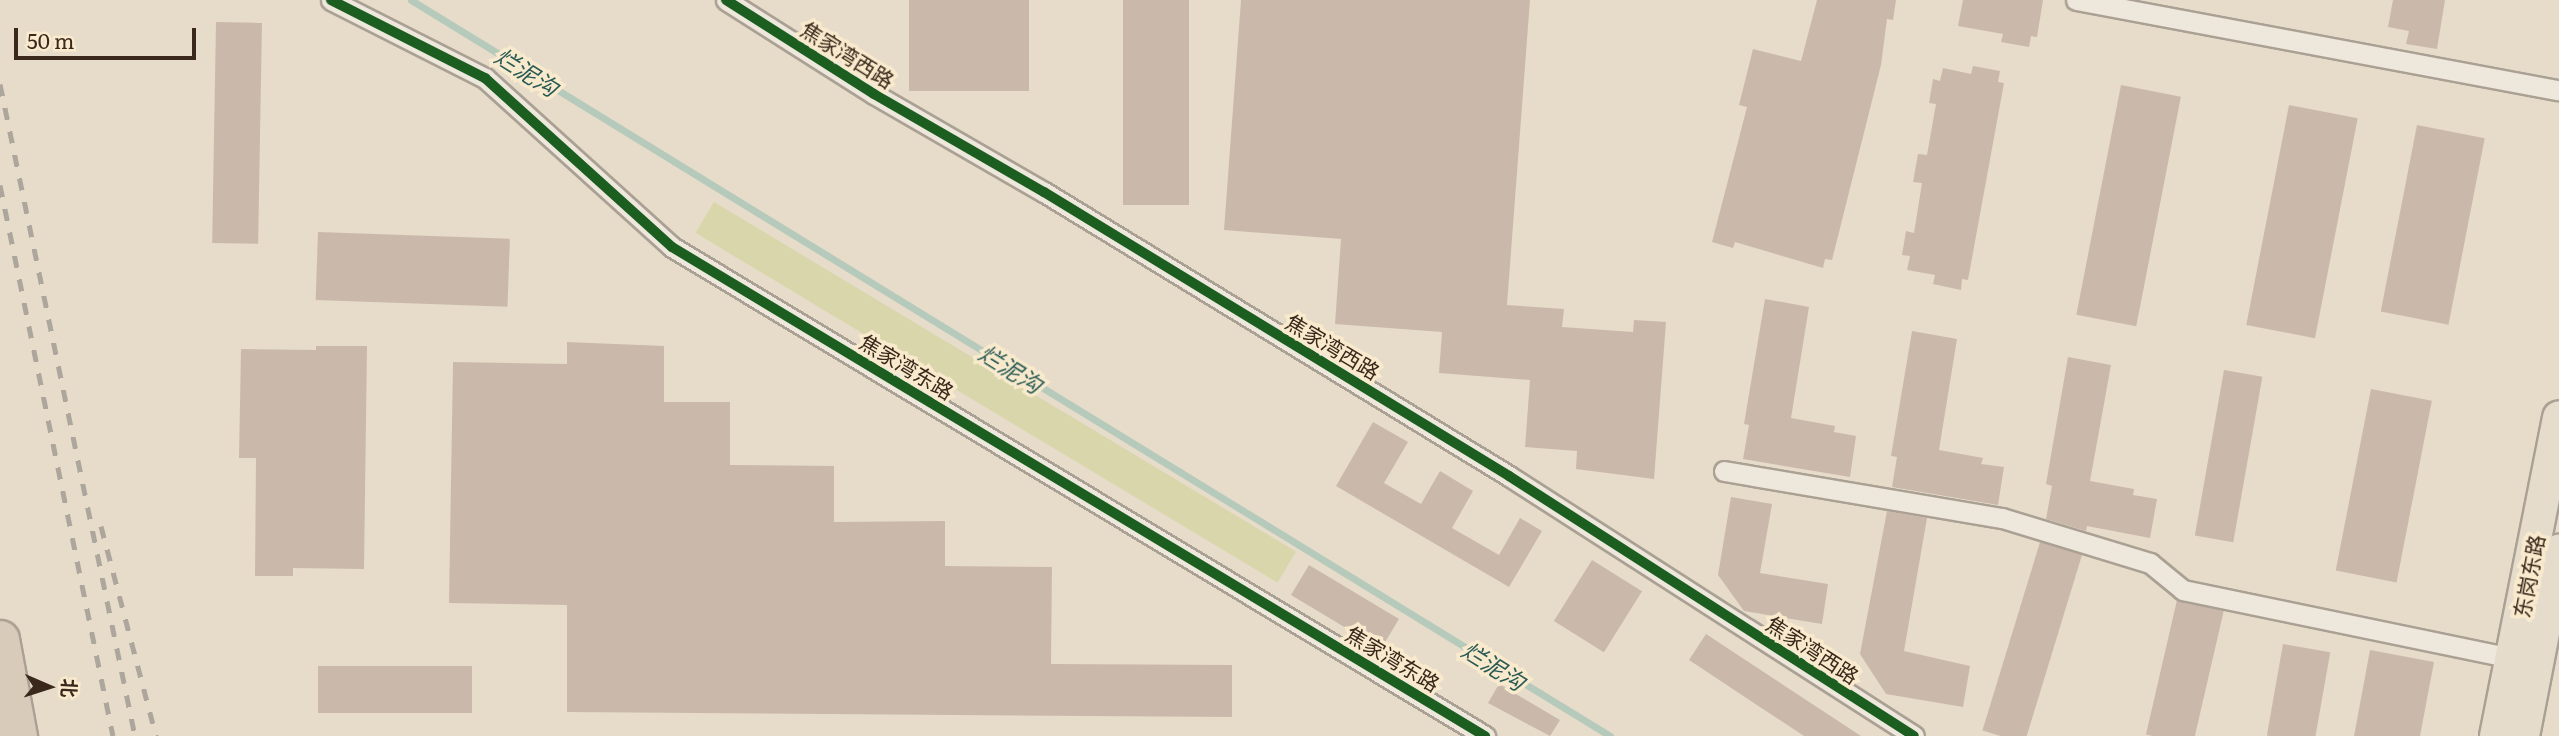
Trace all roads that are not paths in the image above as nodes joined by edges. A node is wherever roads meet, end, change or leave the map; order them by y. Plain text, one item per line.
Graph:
1 (331, 0) edge
2 (726, 0) edge
3 (2076, 0) edge
4 (2559, 90) edge
5 (2559, 417) edge
6 (1724, 471) dead end
7 (2559, 550) edge
8 (0, 639) edge
9 (2512, 658) junction
10 (18, 736) edge
11 (1485, 736) edge
12 (1914, 736) edge
13 (2496, 736) edge
14 (2523, 736) edge

1 - 11 street, 焦家湾东路
2 - 12 street, 焦家湾西路
3 - 4 street
5 - 9 main road, 东岗东路
6 - 9 street
7 - 14 main road, 东岗东路
8 - 10 highway
9 - 13 main road, 东岗东路

